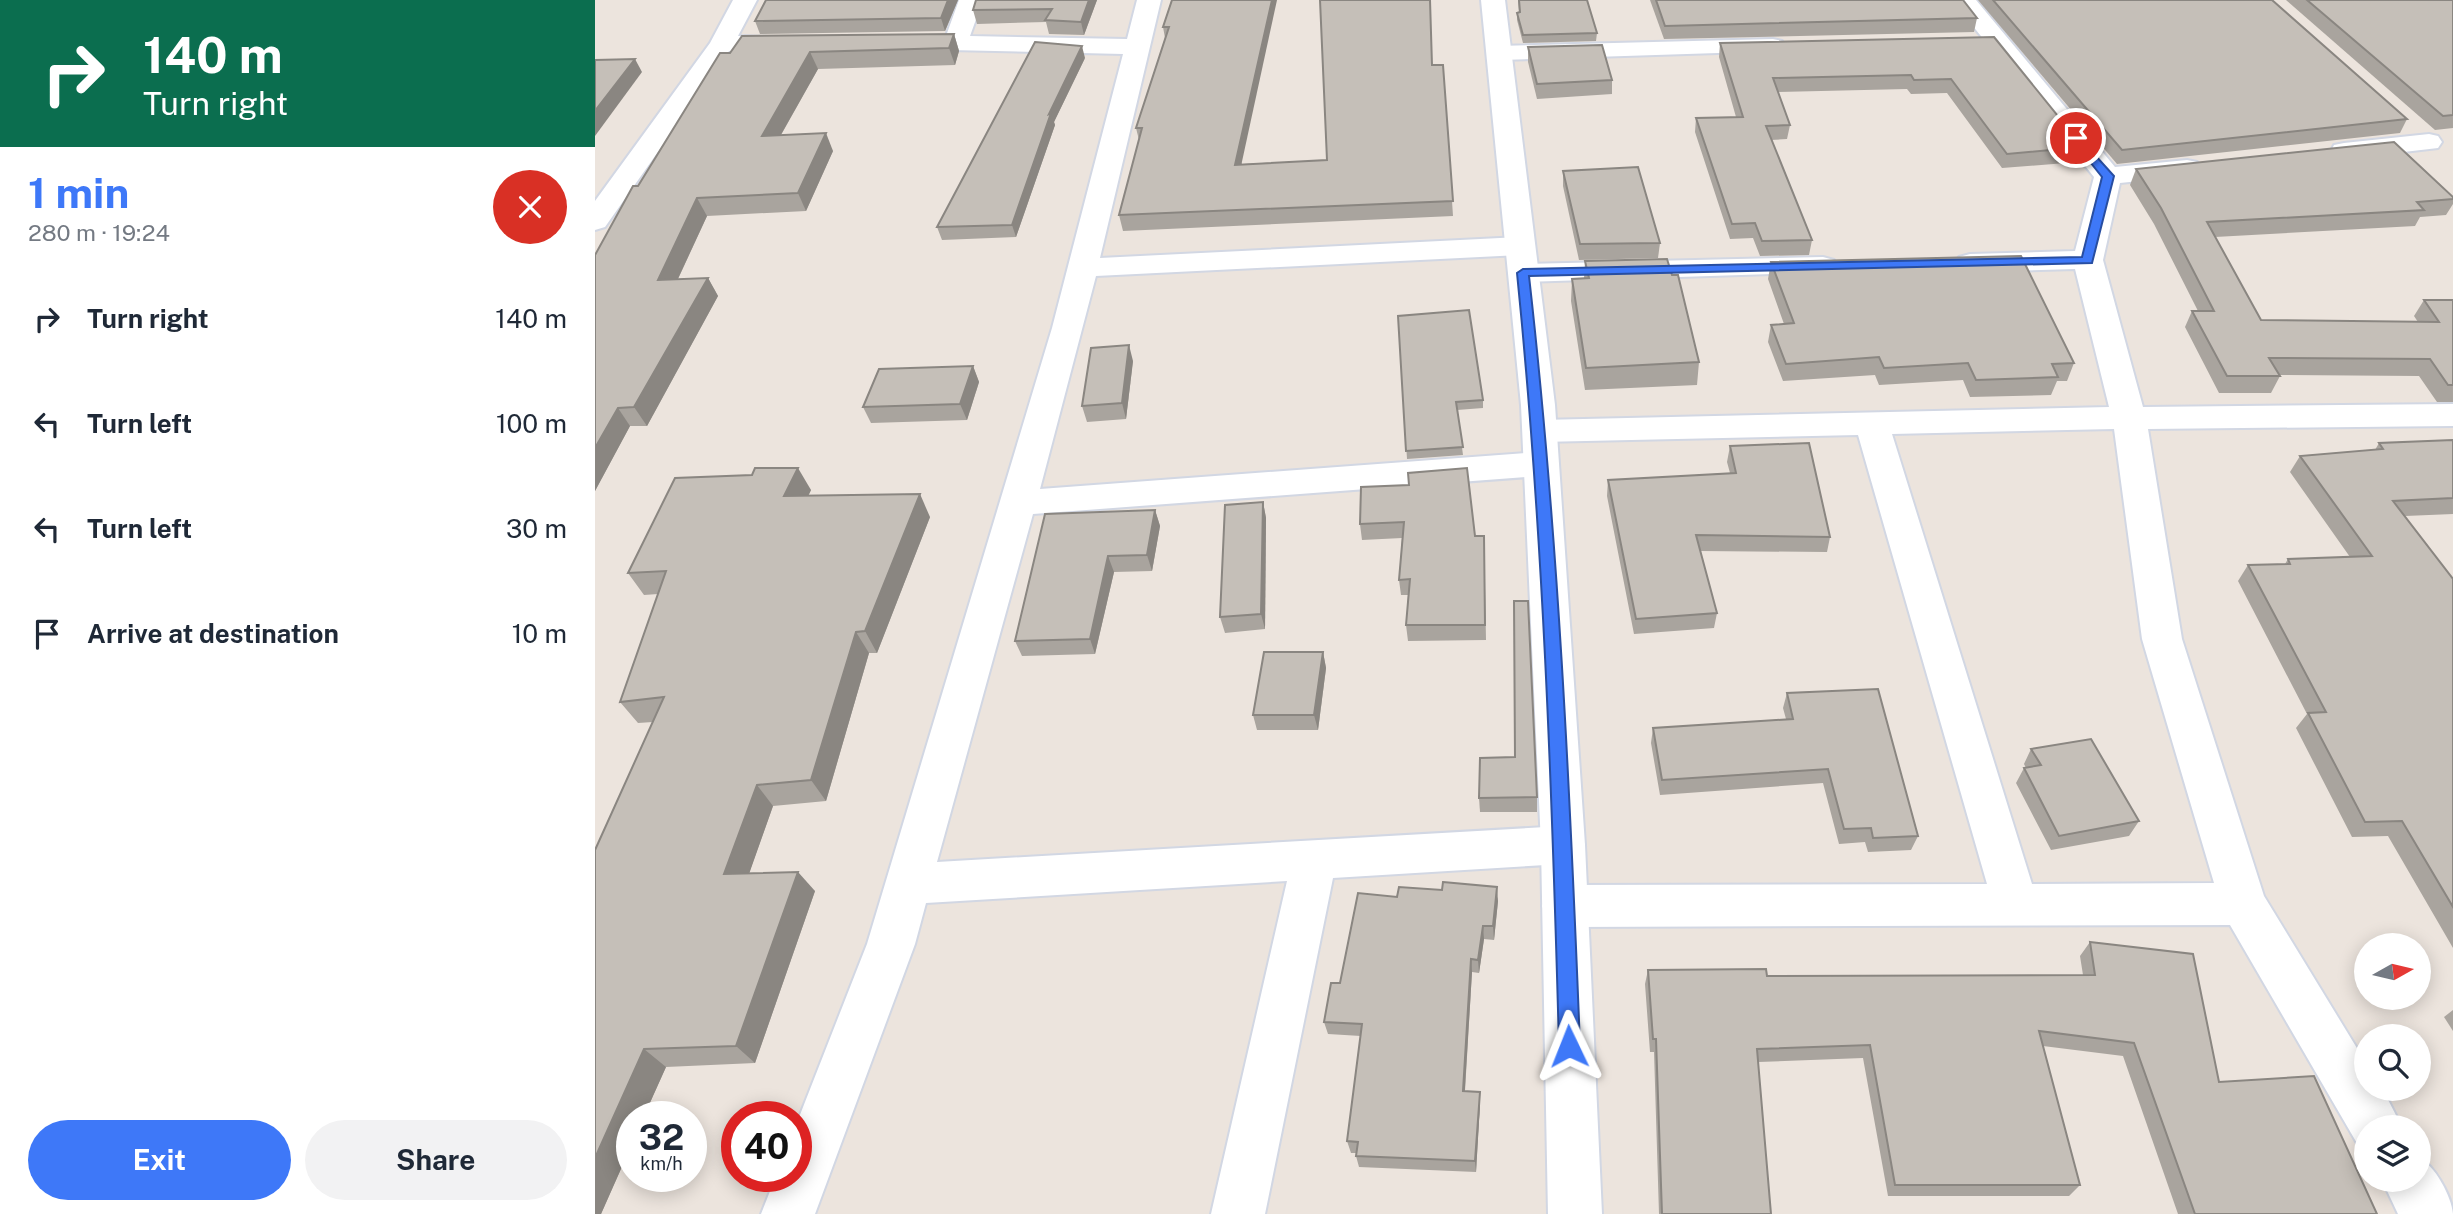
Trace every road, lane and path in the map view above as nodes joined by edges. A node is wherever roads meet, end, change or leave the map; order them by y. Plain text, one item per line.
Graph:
1 (745, 0) edge
2 (971, 0) edge
3 (1149, 0) edge
4 (1493, 0) edge
5 (1964, 0) edge
6 (956, 41) junction
7 (1969, 41) edge
8 (1997, 41) junction
9 (873, 42) edge
10 (804, 43) edge
11 (722, 44) junction
12 (1803, 45) edge
13 (1139, 47) junction
14 (1499, 53) junction
15 (2428, 141) dead end
16 (2322, 153) edge
17 (2215, 165) edge
18 (2108, 176) junction
19 (601, 207) edge
20 (1522, 259) junction
21 (2088, 260) junction
22 (1936, 264) edge
23 (1853, 265) edge
24 (1083, 268) junction
25 (2453, 415) edge
26 (2129, 418) junction
27 (1871, 424) junction
28 (1540, 447) junction
29 (1017, 503) junction
30 (1563, 845) junction
31 (1314, 860) junction
32 (908, 884) junction
33 (2243, 904) junction
34 (2015, 905) junction
35 (1565, 906) junction
36 (2370, 1115) edge
37 (2415, 1192) edge
38 (788, 1214) edge
39 (1238, 1214) edge
40 (1575, 1214) edge
41 (2428, 1214) edge

1 - 11 street
2 - 6 street
3 - 13 street
4 - 14 street
5 - 8 street
6 - 9 street
6 - 13 street
7 - 8 street
8 - 18 street
10 - 11 street
11 - 19 street
12 - 14 street
13 - 24 street
14 - 20 street
15 - 16 street
17 - 18 street
18 - 21 street
20 - 23 street
20 - 24 street
20 - 28 street
21 - 22 street
21 - 26 street
24 - 29 street
25 - 26 street
26 - 27 street
26 - 33 street
27 - 28 street
27 - 34 street
28 - 29 street
28 - 30 street
29 - 32 street
30 - 31 street
30 - 35 street
31 - 32 street
31 - 39 street
32 - 38 street
33 - 34 street
33 - 36 street
34 - 35 street
35 - 40 street
37 - 41 street

